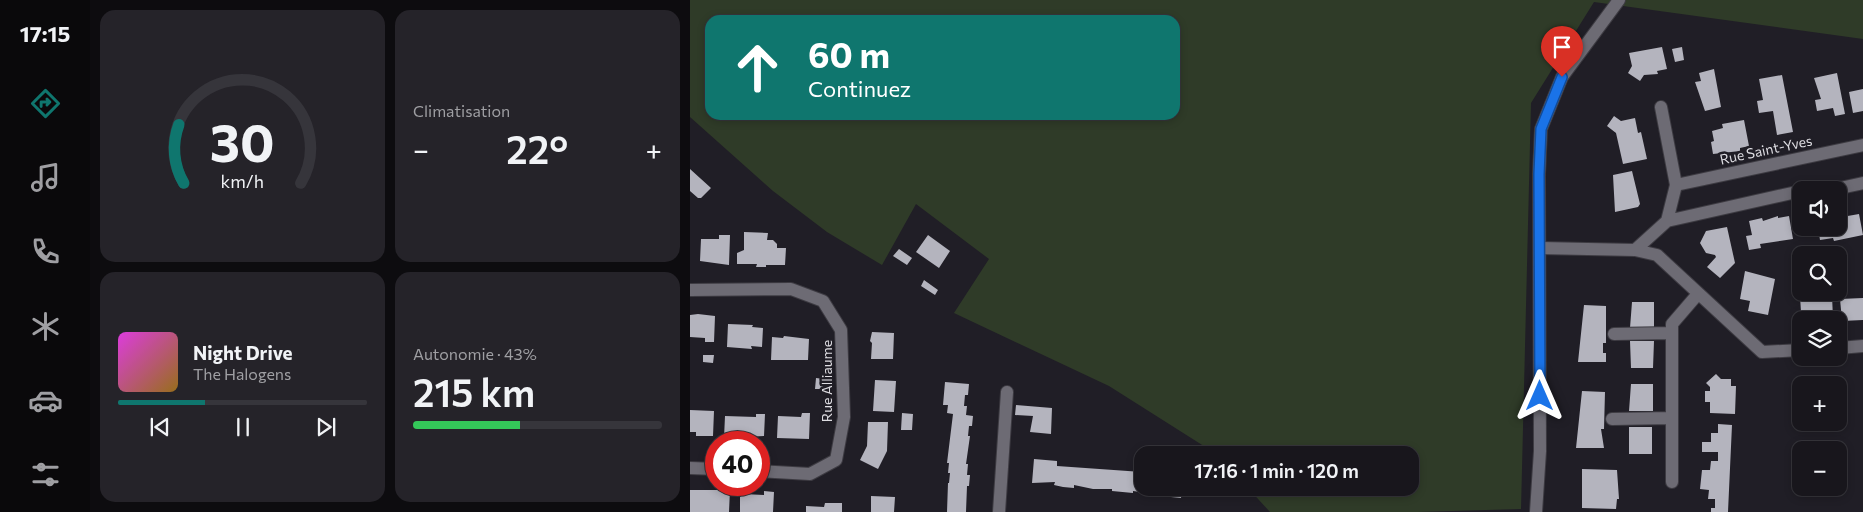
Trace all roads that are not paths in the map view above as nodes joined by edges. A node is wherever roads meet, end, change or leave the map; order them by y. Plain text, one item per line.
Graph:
1 (1619, 0) edge
2 (1661, 107) dead end
3 (1863, 145) edge
4 (1863, 184) edge
5 (1676, 185) junction
6 (1847, 187) edge
7 (1792, 193) edge
8 (1667, 221) junction
9 (1540, 248) junction
10 (1635, 250) junction
11 (690, 290) edge
12 (1697, 295) junction
13 (1614, 334) dead end
14 (1671, 334) junction
15 (1863, 346) edge
16 (1847, 347) edge
17 (1792, 350) edge
18 (1007, 392) dead end
19 (1612, 418) dead end
20 (1672, 418) junction
21 (690, 468) edge
22 (705, 469) edge
23 (770, 472) edge
24 (1672, 482) dead end
25 (1000, 512) edge
26 (1536, 512) edge

1 - 9 street
2 - 5 street
3 - 5 street, Rue Saint-Yves
4 - 6 street
5 - 8 street
7 - 8 street
8 - 10 street
9 - 10 street
9 - 26 street
10 - 12 street
11 - 23 street, Rue Alliaume
12 - 14 street
12 - 17 street
13 - 14 street
14 - 20 street
15 - 16 street
18 - 25 street
19 - 20 street
20 - 24 street
21 - 22 street

